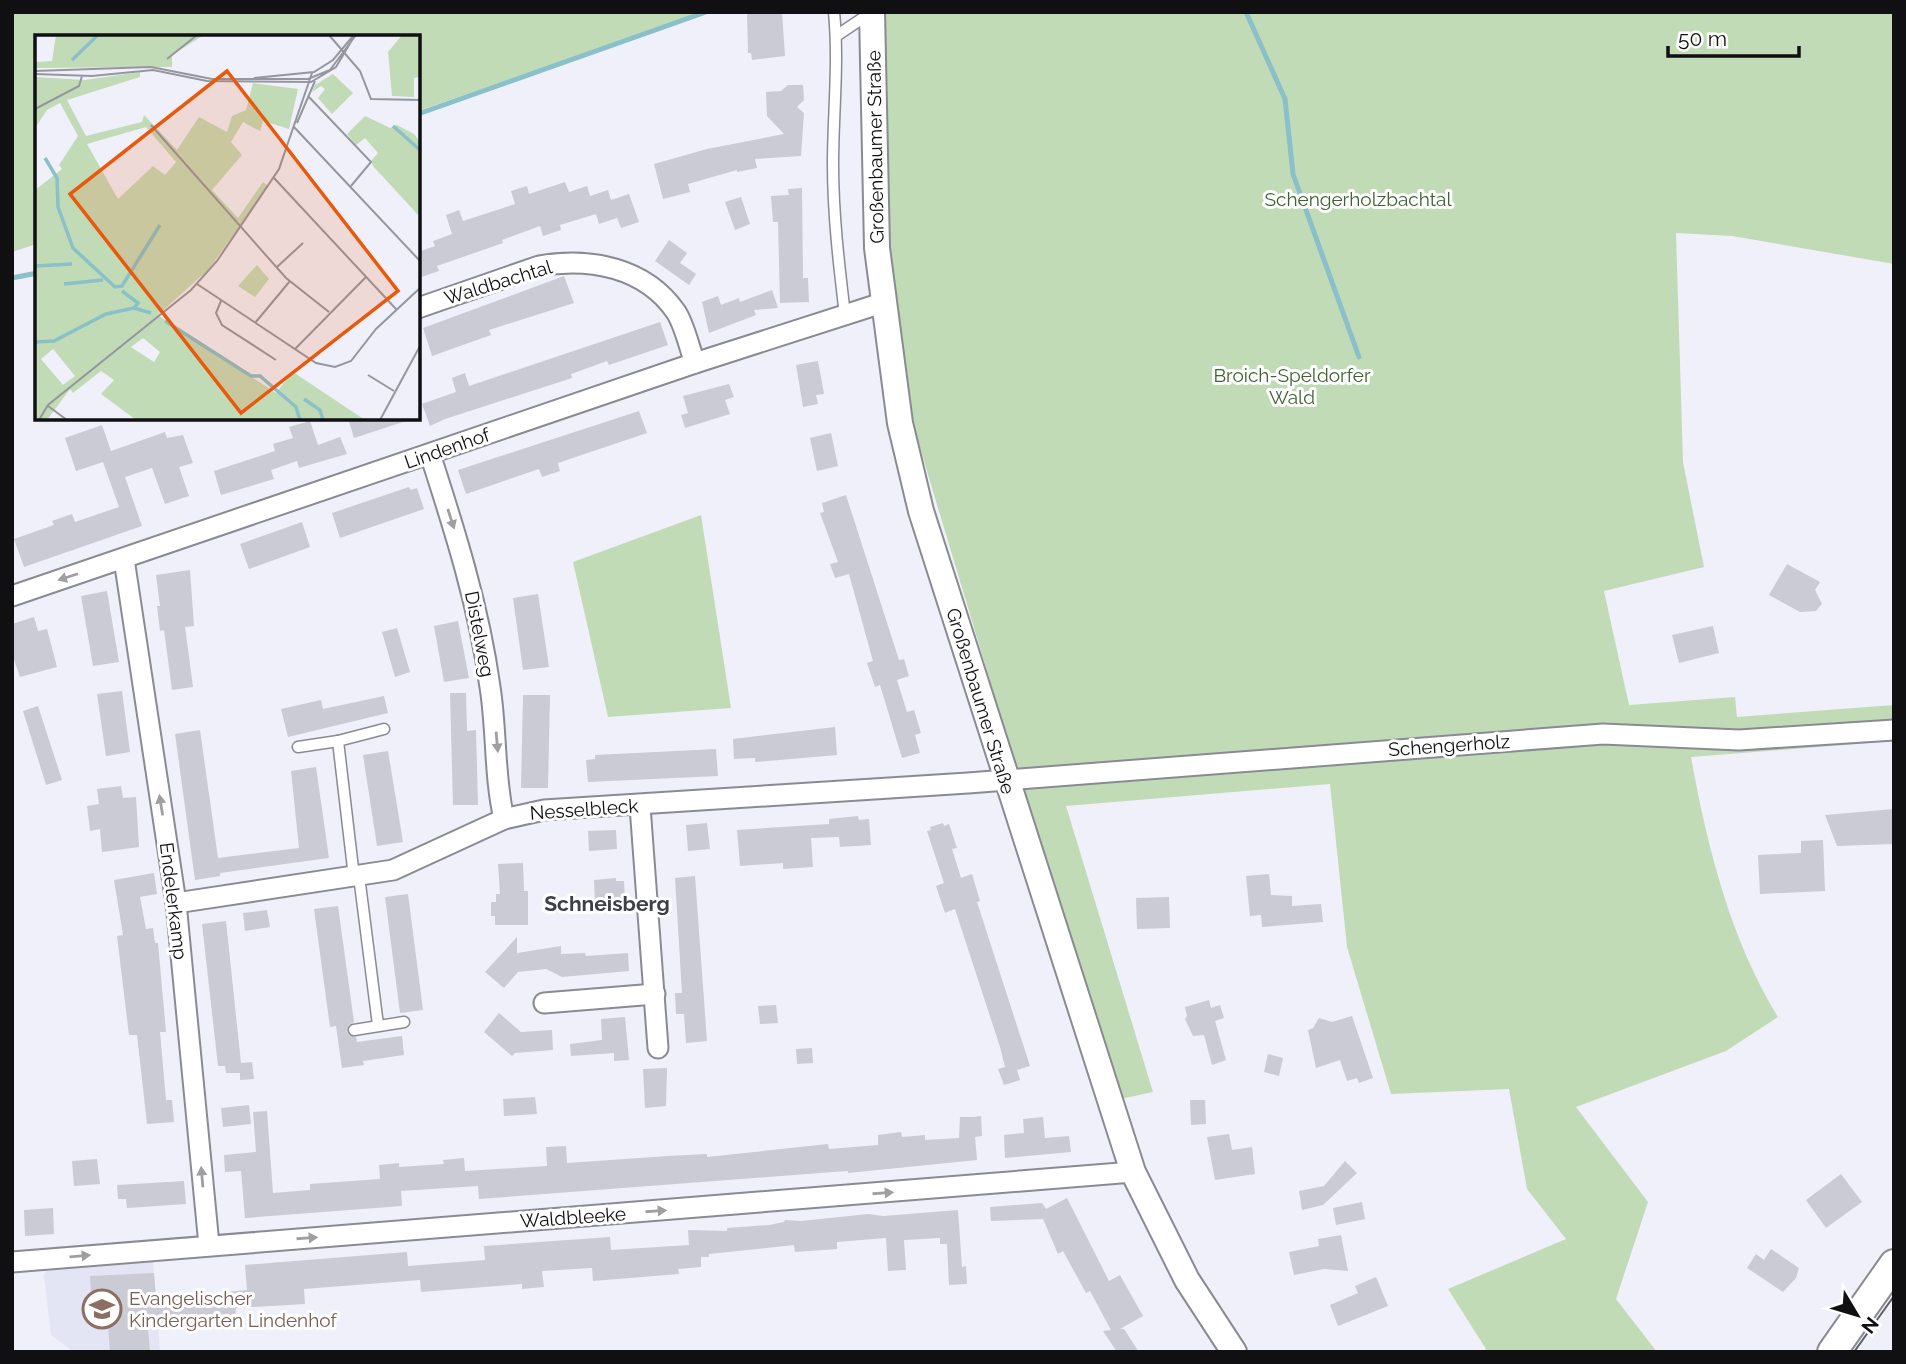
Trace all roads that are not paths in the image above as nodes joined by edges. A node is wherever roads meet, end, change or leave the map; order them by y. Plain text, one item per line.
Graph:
1 (834, 12) edge
2 (872, 12) edge
3 (836, 36) junction
4 (882, 303) junction
5 (420, 307) edge
6 (845, 316) junction
7 (695, 363) junction
8 (430, 454) junction
9 (124, 559) junction
10 (12, 596) edge
11 (384, 729) dead end
12 (1894, 730) edge
13 (338, 741) junction
14 (298, 747) dead end
15 (1006, 780) junction
16 (640, 806) junction
17 (504, 819) junction
18 (356, 877) junction
19 (177, 903) junction
20 (655, 994) junction
21 (544, 1003) dead end
22 (404, 1022) dead end
23 (378, 1025) junction
24 (354, 1030) dead end
25 (658, 1048) dead end
26 (1133, 1171) junction
27 (209, 1245) junction
28 (12, 1262) edge
29 (1894, 1264) edge
30 (1234, 1352) edge
31 (1832, 1352) edge

1 - 3 lane
2 - 3 lane
2 - 4 street, Großenbaumer Straße
3 - 6 lane
4 - 6 street, Lindenhof
4 - 15 street, Großenbaumer Straße
5 - 7 street, Waldbachtal
6 - 7 street, Lindenhof
7 - 8 street, Lindenhof
8 - 9 street, Lindenhof
8 -> 17 street, Distelweg
9 -> 10 street, Lindenhof
19 -> 9 street, Endelerkamp
11 - 13 lane
12 - 15 street, Schengerholz
13 - 14 lane
13 - 18 lane
15 - 16 street, Nesselbleck
15 - 26 street, Großenbaumer Straße
16 - 17 street, Nesselbleck
16 - 20 street
17 - 18 street, Nesselbleck
18 - 19 street, Nesselbleck
18 - 23 lane
27 -> 19 street, Endelerkamp
20 - 21 street
20 - 25 street
22 - 23 lane
23 - 24 lane
27 -> 26 street, Waldbleeke
26 - 30 street, Großenbaumer Straße
28 -> 27 street, Waldbleeke
29 - 31 main road

